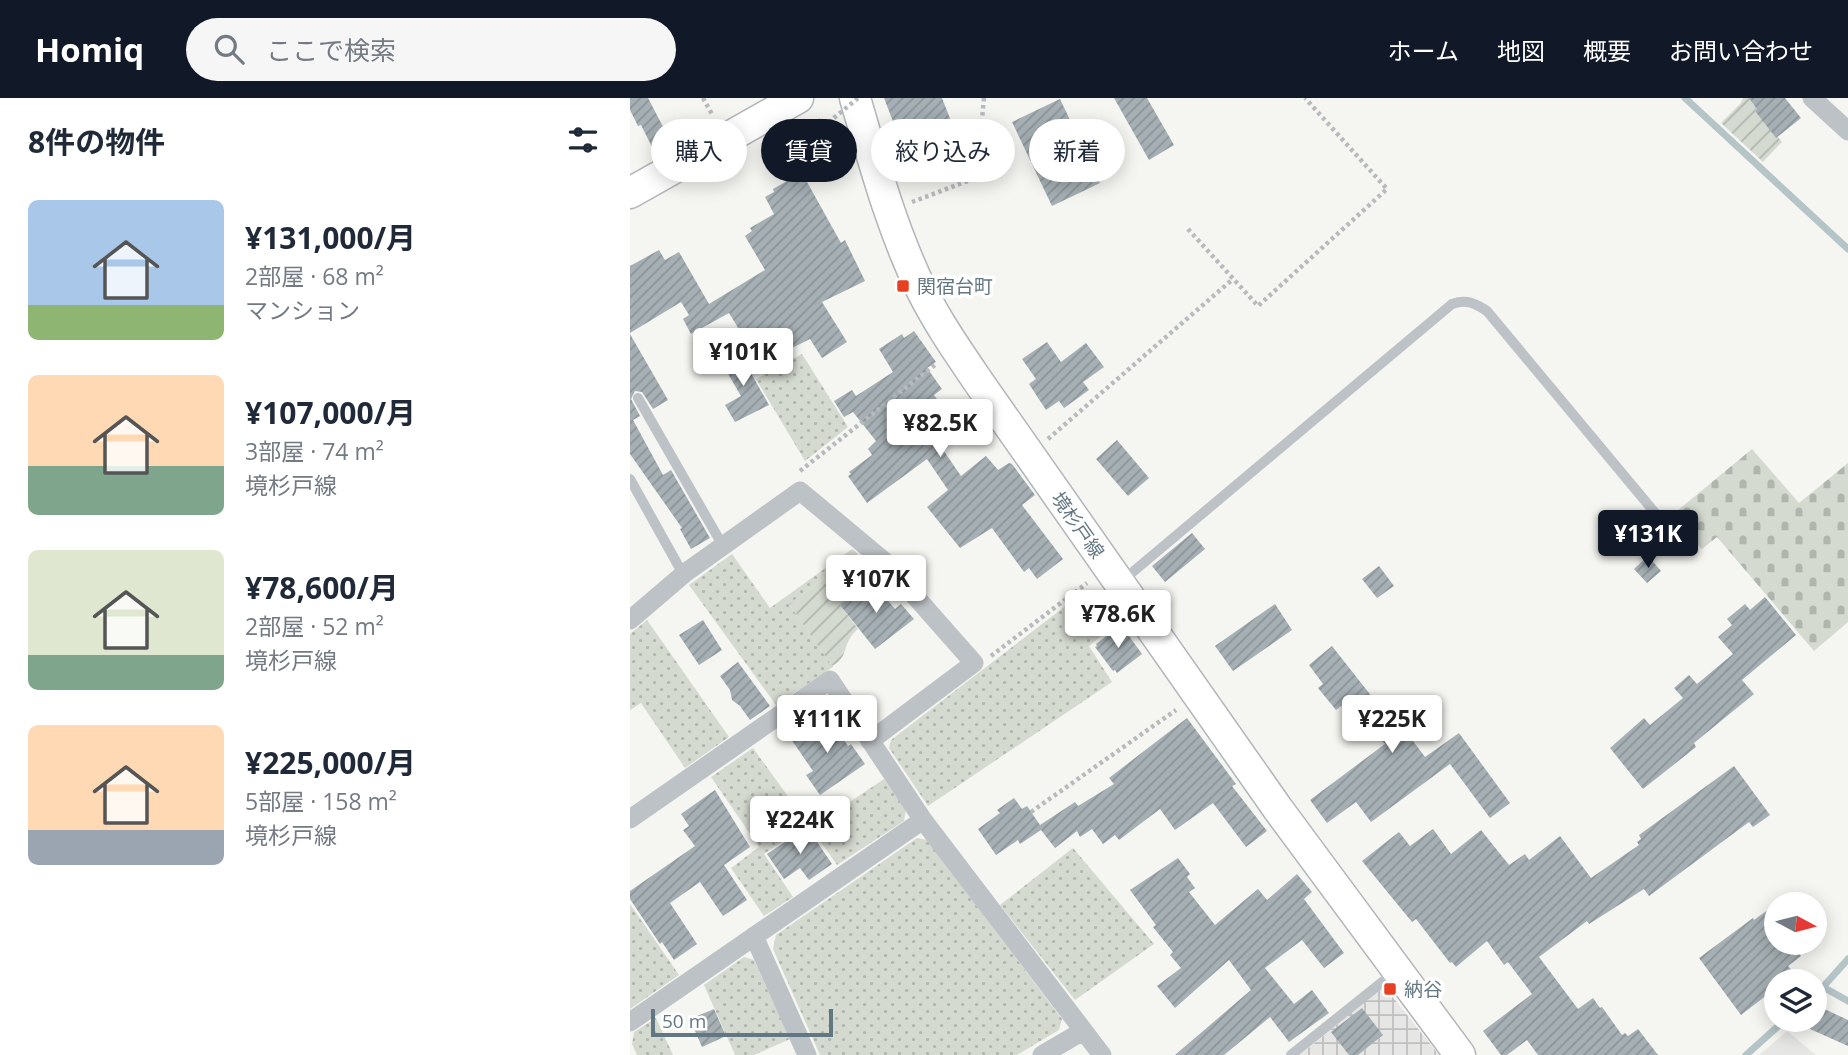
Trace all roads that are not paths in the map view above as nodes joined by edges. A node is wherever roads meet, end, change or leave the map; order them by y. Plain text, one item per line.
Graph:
1 (798, 98) edge
2 (856, 98) edge
3 (1812, 98) edge
4 (1848, 131) edge
5 (630, 192) edge
6 (638, 398) dead end
7 (630, 479) edge
8 (1661, 520) dead end
9 (723, 546) junction
10 (683, 574) junction
11 (1113, 575) junction
12 (630, 620) edge
13 (870, 741) junction
14 (630, 819) edge
15 (923, 820) junction
16 (754, 936) junction
17 (1396, 971) junction
18 (630, 1022) edge
19 (1083, 1031) junction
20 (807, 1055) edge
21 (1042, 1055) edge
22 (1102, 1055) edge
23 (1291, 1055) edge
24 (1460, 1055) edge

1 - 5 main road
2 - 11 main road, 境杉戸線
3 - 4 street
6 - 9 lane
7 - 10 lane
8 - 11 lane
9 - 10 street
9 - 13 street
10 - 12 street
11 - 17 main road, 境杉戸線
13 - 14 street
13 - 15 street
15 - 16 street
15 - 19 street
16 - 18 street
16 - 20 street
17 - 23 lane
17 - 24 main road, 境杉戸線
19 - 21 street
19 - 22 street

